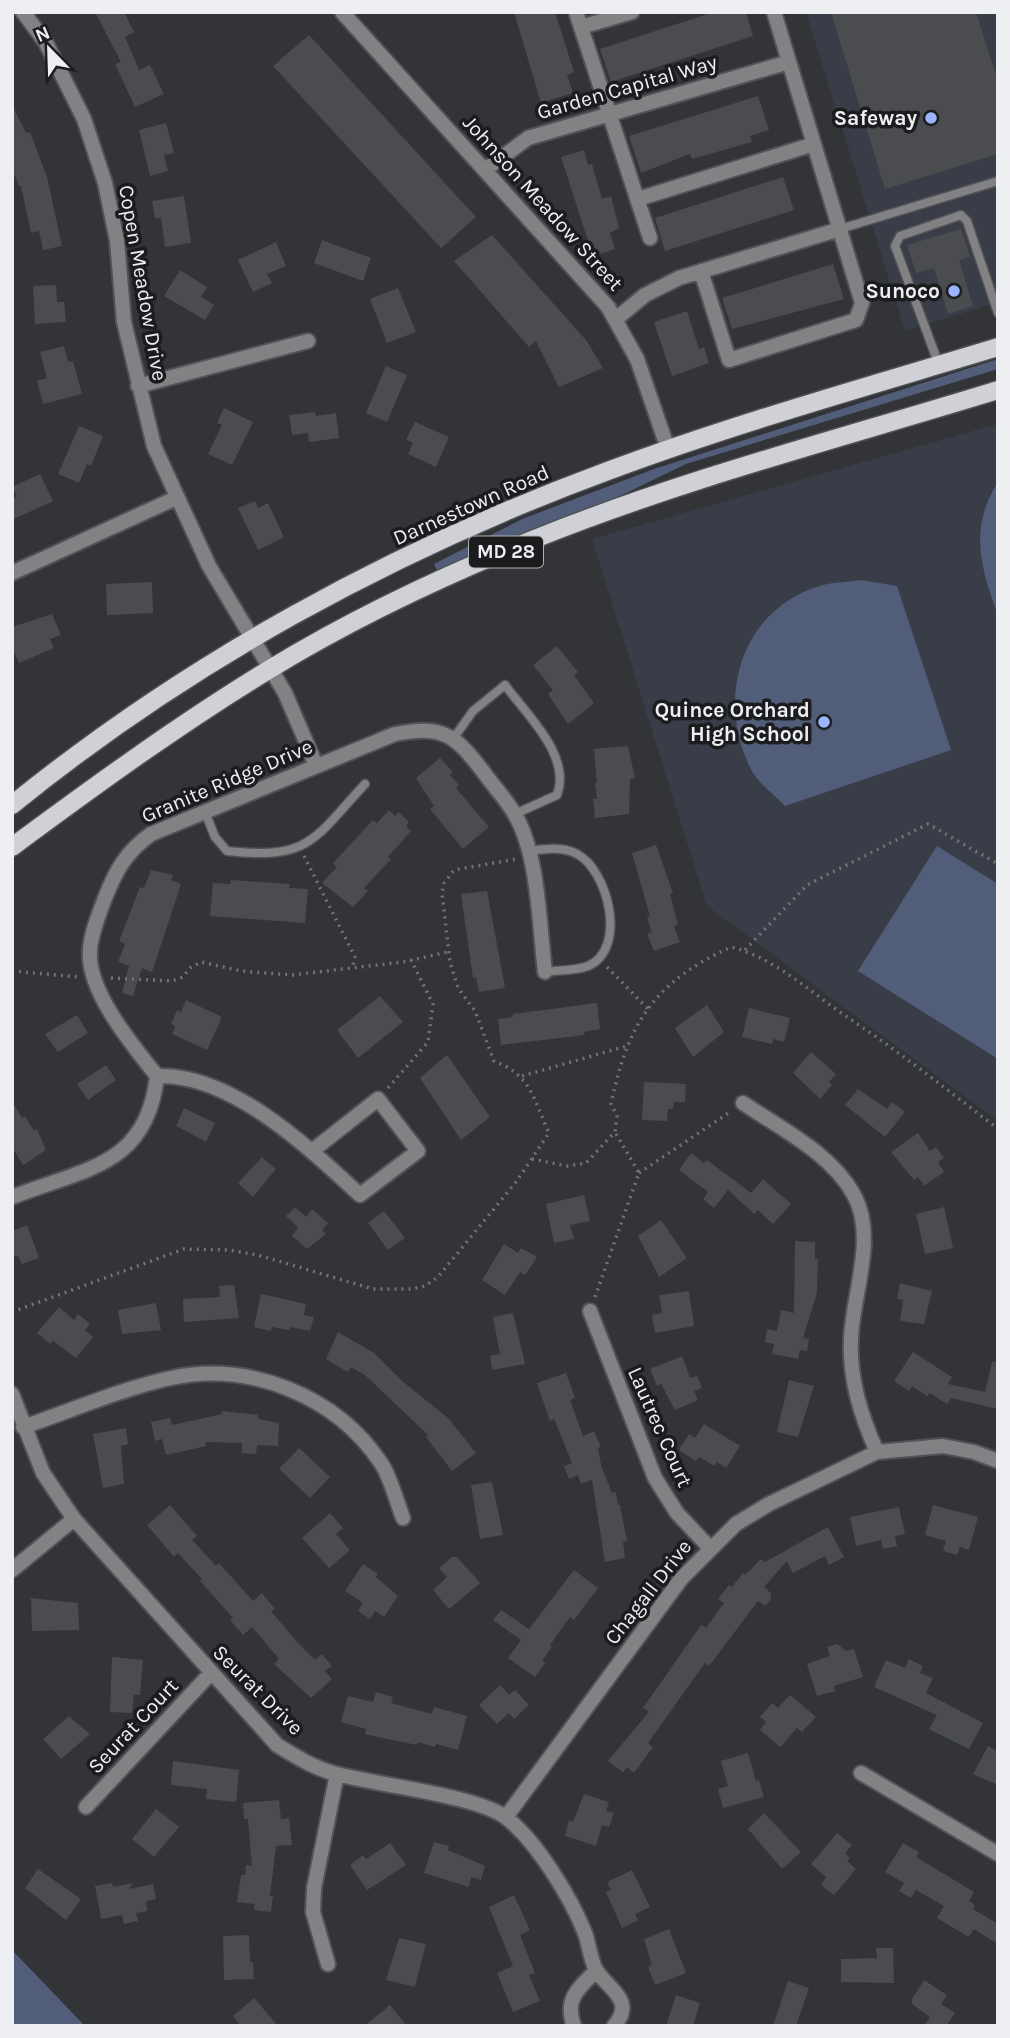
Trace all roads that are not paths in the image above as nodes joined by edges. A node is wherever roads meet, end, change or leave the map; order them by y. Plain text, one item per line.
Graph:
1 (23, 12) edge
2 (342, 12) edge
3 (632, 12) edge
4 (774, 12) edge
5 (579, 20) edge
6 (789, 62) junction
7 (609, 114) junction
8 (814, 144) junction
9 (485, 170) junction
10 (998, 181) edge
11 (638, 200) junction
12 (840, 229) junction
13 (650, 238) dead end
14 (701, 271) junction
15 (998, 313) edge
16 (616, 319) junction
17 (308, 341) dead end
18 (998, 347) edge
19 (939, 365) junction
20 (138, 386) junction
21 (998, 390) edge
22 (668, 449) junction
23 (176, 498) junction
24 (12, 573) edge
25 (253, 638) junction
26 (272, 668) junction
27 (453, 739) junction
28 (316, 765) junction
29 (365, 784) dead end
30 (12, 805) edge
31 (205, 812) junction
32 (515, 814) junction
33 (12, 847) edge
34 (529, 854) junction
35 (545, 972) joint
36 (157, 1076) junction
37 (743, 1103) road end
38 (312, 1151) junction
39 (12, 1197) edge
40 (590, 1311) road end
41 (12, 1394) edge
42 (23, 1427) junction
43 (877, 1452) junction
44 (998, 1461) edge
45 (403, 1518) dead end
46 (74, 1519) junction
47 (710, 1548) junction
48 (12, 1570) edge
49 (210, 1674) junction
50 (861, 1773) dead end
51 (337, 1774) junction
52 (86, 1807) dead end
53 (506, 1816) junction
54 (998, 1854) edge
55 (328, 1964) dead end
56 (596, 1971) junction
57 (574, 2026) edge
58 (614, 2026) edge

1 - 20 street, Copen Meadow Drive
2 - 9 street, Johnson Meadow Street
3 - 5 street
4 - 6 street
5 - 7 street
6 - 7 street, Garden Capital Way
6 - 8 street
7 - 9 street, Garden Capital Way
7 - 11 street
8 - 11 street
8 - 12 street
9 - 16 street, Johnson Meadow Street
10 - 12 lane
11 - 13 street
12 - 14 street
12 - 14 street
14 - 16 street
15 - 19 lane
16 - 22 street, Johnson Meadow Street
17 - 20 street
18 - 19 main road, Darnestown Road / MD 28
19 - 22 main road, Darnestown Road / MD 28
20 - 23 street, Copen Meadow Drive
21 - 26 main road, MD 28
22 - 25 main road, Darnestown Road / MD 28
23 - 24 street
23 - 25 street, Copen Meadow Drive
25 - 26 street, Copen Meadow Drive
25 - 30 main road, Darnestown Road / MD 28
26 - 28 street, Copen Meadow Drive
26 - 33 main road, MD 28
27 - 28 street, Granite Ridge Drive
27 - 32 street, Granite Ridge Drive
27 - 32 lane
28 - 31 street, Granite Ridge Drive
29 - 31 lane
31 - 36 street, Granite Ridge Drive
32 - 34 street, Granite Ridge Drive
34 - 35 street, Granite Ridge Drive
34 - 35 lane
36 - 38 street
36 - 39 street
37 - 43 street
38 - 38 street
40 - 47 street, Lautrec Court
41 - 42 street, Seurat Drive
42 - 45 street
42 - 46 street, Seurat Drive
43 - 44 street, Chagall Drive
43 - 47 street, Chagall Drive
46 - 48 street
46 - 49 street, Seurat Drive
47 - 53 street, Chagall Drive
49 - 51 street, Seurat Drive
49 - 52 street, Seurat Court
50 - 54 street
51 - 53 street, Seurat Drive
51 - 55 street
53 - 56 street, Seurat Drive
56 - 57 street
56 - 58 street, Seurat Drive

